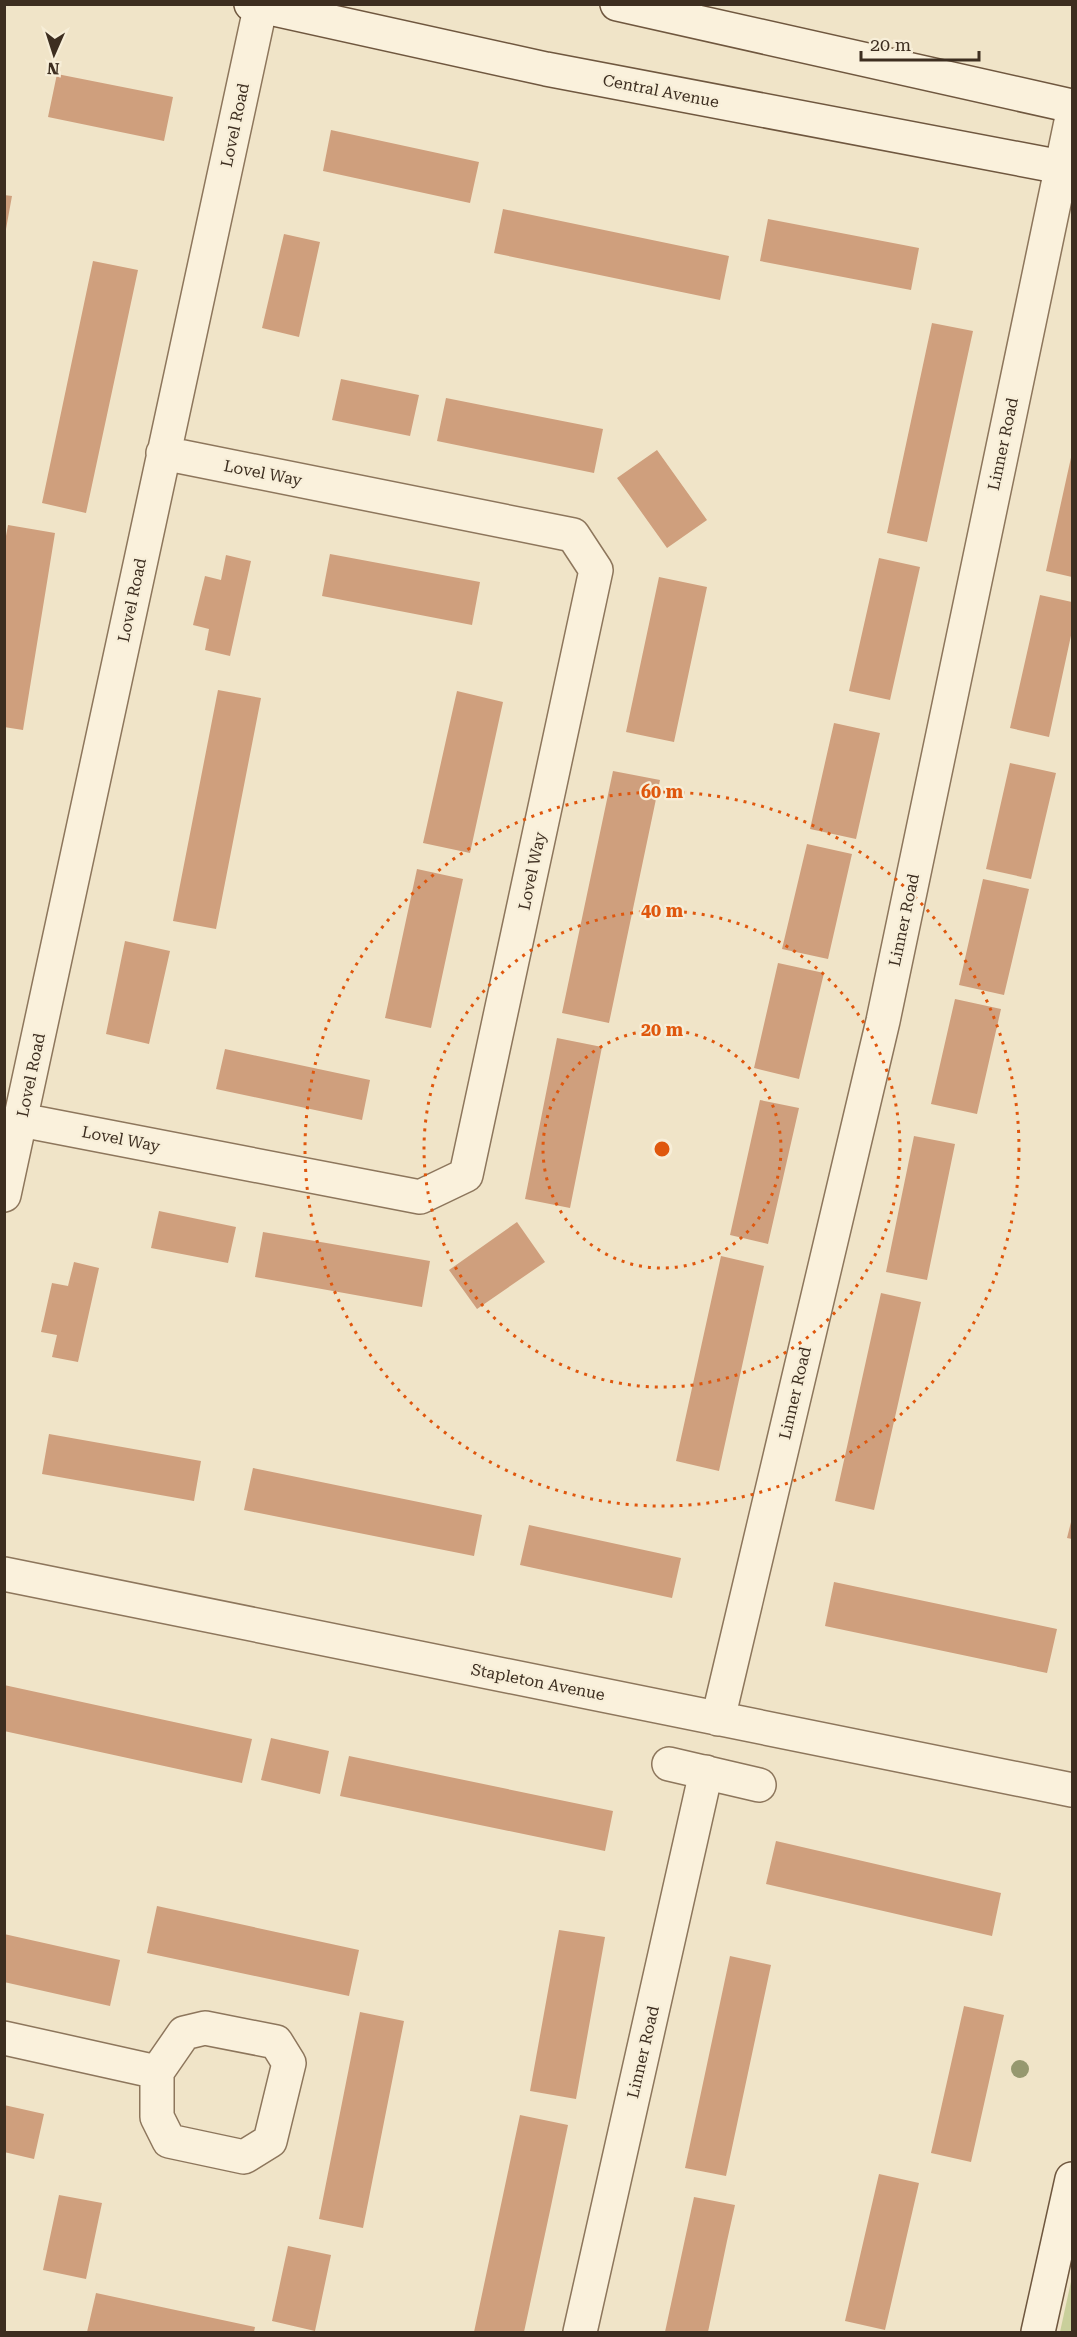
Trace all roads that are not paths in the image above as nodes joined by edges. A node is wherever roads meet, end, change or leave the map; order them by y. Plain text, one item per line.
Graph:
1 (617, 4) edge
2 (257, 5) edge
3 (1072, 106) edge
4 (1072, 117) edge
5 (1067, 168) edge
6 (163, 453) junction
7 (21, 1120) junction
8 (4, 1195) edge
9 (4, 1574) edge
10 (718, 1719) junction
11 (669, 1764) dead end
12 (706, 1772) junction
13 (759, 1785) dead end
14 (1072, 1790) edge
15 (4, 2038) edge
16 (157, 2072) junction
17 (1072, 2179) edge
18 (580, 2332) edge
19 (1038, 2332) edge

1 - 3 street
2 - 5 street, Central Avenue
2 - 6 street, Lovel Road
4 - 5 street, Linner Road
5 - 10 street, Linner Road
6 - 7 street, Lovel Road
6 - 7 street, Lovel Way
7 - 8 street, Lovel Road
9 - 10 street, Stapleton Avenue
10 - 14 street, Stapleton Avenue
11 - 12 street
12 - 13 street
12 - 18 street, Linner Road
15 - 16 street
16 - 16 street
17 - 19 street

